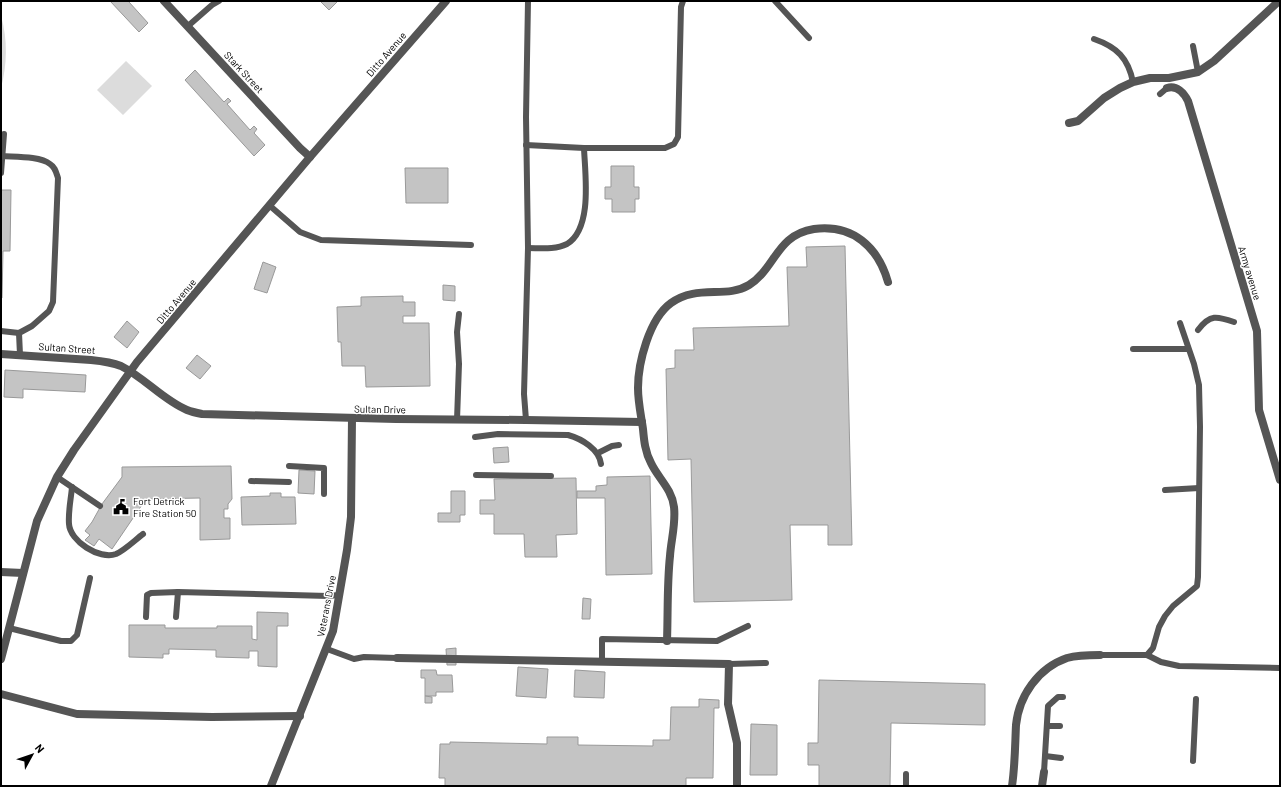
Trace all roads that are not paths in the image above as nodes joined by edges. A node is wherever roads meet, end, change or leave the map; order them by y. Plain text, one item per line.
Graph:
1 (164, 1) edge
2 (219, 1) edge
3 (446, 1) edge
4 (528, 1) edge
5 (683, 1) edge
6 (775, 1) edge
7 (1279, 1) edge
8 (188, 26) junction
9 (809, 38) dead end
10 (1094, 39) dead end
11 (1193, 46) dead end
12 (1198, 72) junction
13 (1133, 82) junction
14 (1167, 88) joint
15 (1160, 94) dead end
16 (1069, 123) dead end
17 (4, 134) dead end
18 (526, 146) junction
19 (584, 148) junction
20 (2, 156) junction
21 (310, 157) junction
22 (1, 173) edge
23 (269, 205) junction
24 (471, 245) dead end
25 (528, 248) junction
26 (888, 282) dead end
27 (459, 314) dead end
28 (1234, 322) dead end
29 (1180, 323) dead end
30 (1198, 330) dead end
31 (1, 331) edge
32 (19, 333) junction
33 (1133, 349) dead end
34 (1188, 349) junction
35 (1, 354) edge
36 (20, 355) junction
37 (130, 371) junction
38 (352, 418) junction
39 (457, 420) junction
40 (526, 420) junction
41 (642, 422) junction
42 (475, 437) dead end
43 (619, 445) dead end
44 (598, 454) junction
45 (601, 464) dead end
46 (290, 466) dead end
47 (476, 475) dead end
48 (551, 476) dead end
49 (57, 477) junction
50 (1280, 480) edge
51 (251, 481) dead end
52 (289, 482) dead end
53 (72, 487) junction
54 (1199, 488) junction
55 (1165, 490) dead end
56 (324, 494) dead end
57 (100, 506) dead end
58 (143, 534) dead end
59 (1, 572) edge
60 (23, 573) junction
61 (90, 578) dead end
62 (178, 592) junction
63 (339, 595) junction
64 (176, 617) dead end
65 (146, 618) dead end
66 (748, 626) dead end
67 (9, 628) junction
68 (667, 641) junction
69 (327, 649) junction
70 (1100, 655) joint
71 (1147, 655) junction
72 (397, 658) joint
73 (1, 659) edge
74 (602, 662) junction
75 (766, 663) dead end
76 (729, 664) junction
77 (1280, 668) edge
78 (1, 694) edge
79 (1063, 697) dead end
80 (1196, 699) dead end
81 (300, 716) junction
82 (1047, 726) junction
83 (1060, 726) dead end
84 (1045, 756) junction
85 (1060, 758) dead end
86 (1193, 761) dead end
87 (1044, 772) joint
88 (906, 774) dead end
89 (271, 786) edge
90 (737, 786) edge
91 (906, 786) edge
92 (1012, 786) edge
93 (1042, 786) edge

1 - 8 street, Stark Street
2 - 8 lane
3 - 21 street, Ditto Avenue
4 - 18 lane
5 - 19 lane
6 - 9 lane
7 - 12 street
8 - 21 street, Stark Street
10 - 13 lane
11 - 12 lane
12 - 13 street
13 - 16 street
14 - 15 lane
14 - 50 street, Army avenue
17 - 20 lane
18 - 19 lane
18 - 25 lane
19 - 25 lane
20 - 22 lane
20 - 32 lane
21 - 23 street, Ditto Avenue
23 - 24 lane
23 - 37 street, Ditto Avenue
25 - 40 lane
26 - 41 street
27 - 39 lane
28 - 30 lane
29 - 34 lane
31 - 32 lane
32 - 36 lane
33 - 34 lane
34 - 54 lane
35 - 36 street, Sultan Street
36 - 37 street, Sultan Street
37 - 38 street, Sultan Drive
37 - 49 street, Ditto Avenue
38 - 39 street, Sultan Drive
38 - 63 street, Veterans Drive
39 - 40 street, Sultan Drive
40 - 41 street, Sultan Drive
41 - 68 street
42 - 44 lane
43 - 44 lane
44 - 45 lane
46 - 56 lane
47 - 48 lane
49 - 53 lane
49 - 60 street, Ditto Avenue
51 - 52 lane
53 - 57 lane
53 - 58 lane
54 - 55 lane
54 - 71 lane
59 - 60 street
60 - 67 street, Ditto Avenue
61 - 67 lane
62 - 63 lane
62 - 64 lane
62 - 65 lane
63 - 69 street, Veterans Drive
66 - 68 lane
67 - 73 street, Ditto Avenue
68 - 74 lane
69 - 72 lane
69 - 81 street, Veterans Drive
70 - 71 lane
70 - 92 street
71 - 77 lane
72 - 74 street
74 - 76 street
75 - 76 lane
76 - 90 street
78 - 81 street
79 - 82 lane
80 - 86 lane
81 - 89 street, Veterans Drive
82 - 83 lane
82 - 84 lane
84 - 85 lane
84 - 87 lane
87 - 93 street
88 - 91 lane

